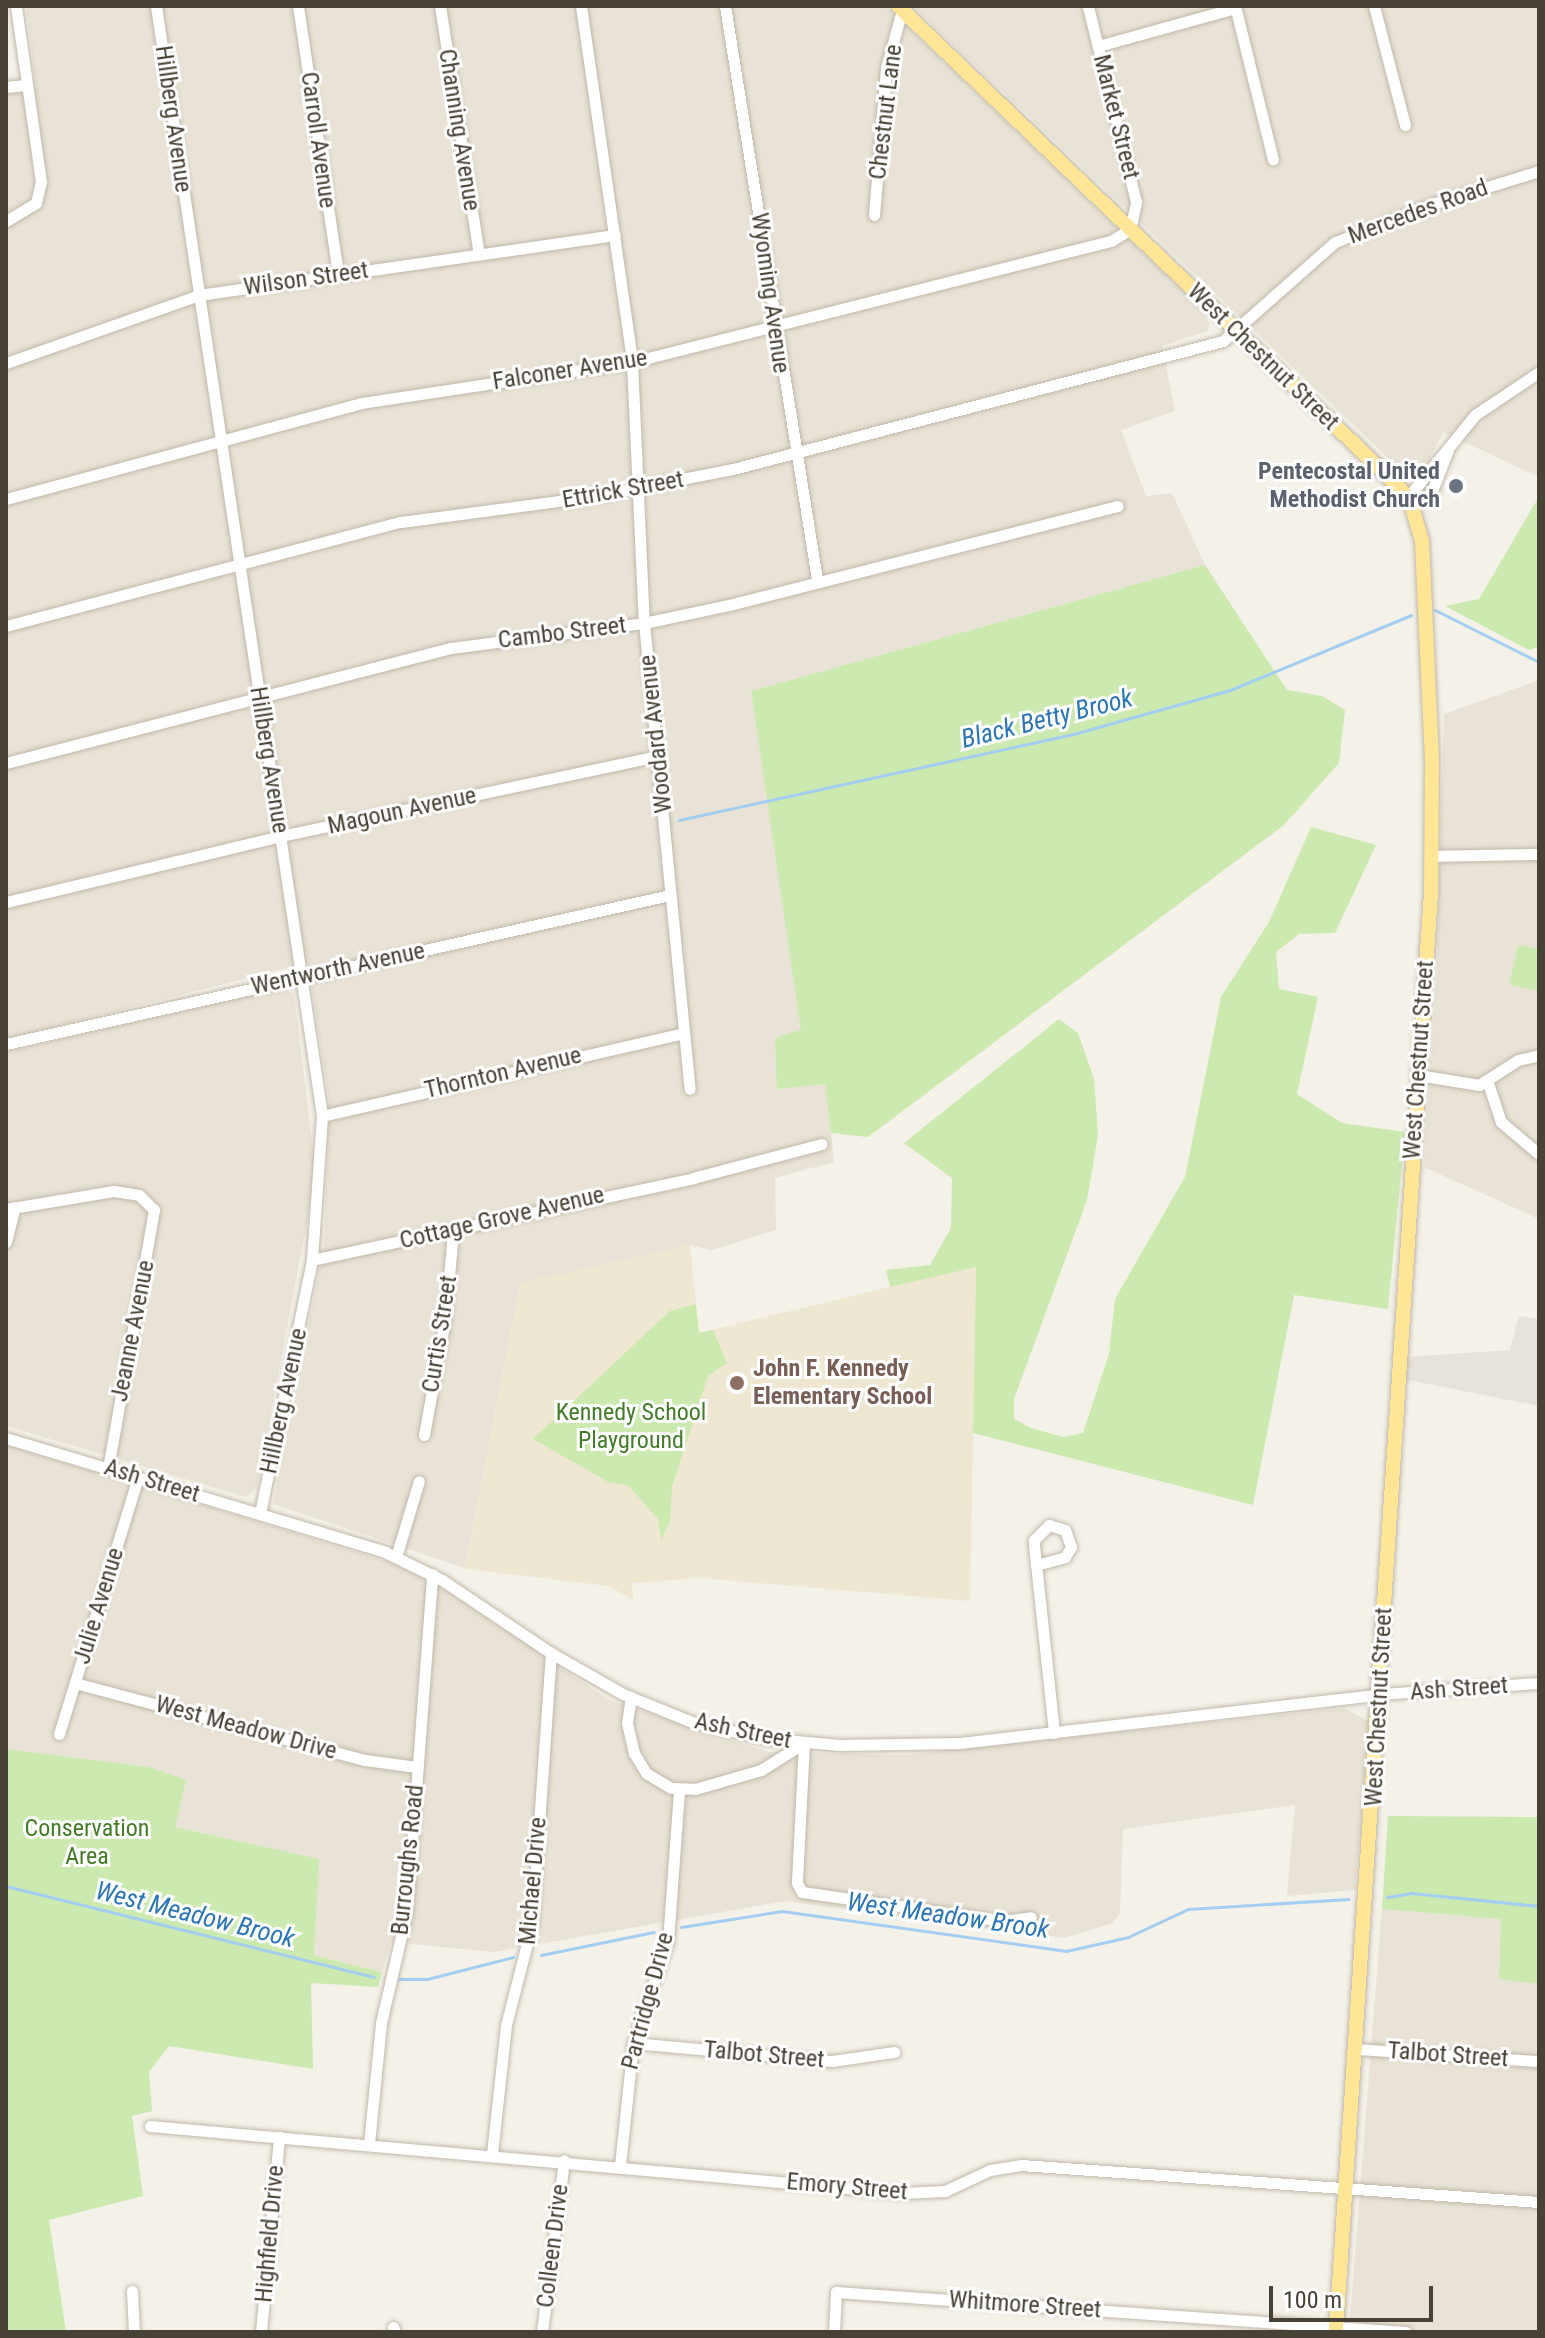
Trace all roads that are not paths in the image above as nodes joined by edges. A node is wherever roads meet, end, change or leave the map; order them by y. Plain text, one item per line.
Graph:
1 (16, 6) edge
2 (156, 6) edge
3 (298, 6) edge
4 (440, 6) edge
5 (581, 6) edge
6 (725, 6) edge
7 (1088, 6) edge
8 (1374, 6) edge
9 (1235, 7) edge
10 (900, 8) edge
11 (1098, 46) junction
12 (26, 85) junction
13 (6, 87) edge
14 (1405, 125) dead end
15 (1273, 159) dead end
16 (1539, 171) edge
17 (874, 215) dead end
18 (6, 221) edge
19 (1130, 229) junction
20 (615, 235) junction
21 (479, 254) junction
22 (338, 275) junction
23 (199, 295) junction
24 (773, 326) junction
25 (1236, 334) junction
26 (632, 362) junction
27 (6, 363) edge
28 (1539, 372) edge
29 (220, 444) junction
30 (794, 451) junction
31 (637, 489) junction
32 (6, 499) edge
33 (1410, 500) junction
34 (1118, 506) dead end
35 (240, 564) junction
36 (817, 579) junction
37 (644, 623) junction
38 (6, 626) edge
39 (259, 694) junction
40 (658, 756) junction
41 (6, 763) edge
42 (281, 836) junction
43 (1539, 854) edge
44 (1432, 856) junction
45 (670, 895) junction
46 (6, 902) edge
47 (301, 975) junction
48 (684, 1033) junction
49 (6, 1044) edge
50 (1539, 1055) edge
51 (1418, 1075) junction
52 (1488, 1083) junction
53 (690, 1089) dead end
54 (322, 1116) junction
55 (822, 1144) dead end
56 (1539, 1154) edge
57 (11, 1208) edge
58 (453, 1232) junction
59 (6, 1242) edge
60 (312, 1260) junction
61 (424, 1435) dead end
62 (6, 1438) edge
63 (108, 1468) junction
64 (138, 1477) junction
65 (419, 1481) dead end
66 (260, 1513) junction
67 (396, 1557) junction
68 (1036, 1565) dead end
69 (432, 1574) junction
70 (551, 1653) junction
71 (75, 1683) junction
72 (1539, 1683) edge
73 (1381, 1694) junction
74 (631, 1697) junction
75 (1054, 1733) junction
76 (59, 1734) dead end
77 (804, 1743) junction
78 (417, 1767) junction
79 (679, 1790) junction
80 (1031, 1917) dead end
81 (633, 2043) junction
82 (1356, 2049) junction
83 (894, 2052) dead end
84 (1539, 2061) edge
85 (150, 2126) dead end
86 (279, 2137) junction
87 (369, 2144) junction
88 (492, 2154) junction
89 (564, 2160) junction
90 (620, 2165) junction
91 (1346, 2188) junction
92 (1539, 2202) edge
93 (132, 2291) dead end
94 (1337, 2329) edge
95 (134, 2332) edge
96 (261, 2332) edge
97 (542, 2332) edge
98 (834, 2332) edge
99 (1406, 2332) edge

1 - 12 street
2 - 23 street, Hillberg Avenue
3 - 22 street, Carroll Avenue
4 - 21 street, Channing Avenue
5 - 20 street, Woodard Avenue
6 - 24 street, Wyoming Avenue
7 - 11 street, Market Street
8 - 14 street
9 - 11 street
9 - 15 street
10 - 17 street, Chestnut Lane
10 - 19 main road, West Chestnut Street
11 - 19 street, Market Street
12 - 13 street
12 - 18 street
16 - 25 street, Mercedes Road
19 - 24 street, Falconer Avenue
19 - 25 main road, West Chestnut Street
20 - 21 street, Wilson Street
20 - 26 street, Woodard Avenue
21 - 22 street, Wilson Street
22 - 23 street, Wilson Street
23 - 27 street, Wilson Street
23 - 29 street, Hillberg Avenue
24 - 26 street, Falconer Avenue
24 - 30 street, Wyoming Avenue
25 - 30 street, Ettrick Street
25 - 33 main road, West Chestnut Street
26 - 29 street, Falconer Avenue
26 - 31 street, Woodard Avenue
28 - 33 street
29 - 32 street, Falconer Avenue
29 - 35 street, Hillberg Avenue
30 - 31 street, Ettrick Street
30 - 36 street, Wyoming Avenue
31 - 35 street, Ettrick Street
31 - 37 street, Woodard Avenue
33 - 44 main road, West Chestnut Street
34 - 36 street, Cambo Street
35 - 38 street, Ettrick Street
35 - 39 street, Hillberg Avenue
36 - 37 street, Cambo Street
37 - 39 street, Cambo Street
37 - 40 street, Woodard Avenue
39 - 41 street, Cambo Street
39 - 42 street, Hillberg Avenue
40 - 42 street, Magoun Avenue
40 - 45 street, Woodard Avenue
42 - 46 street, Magoun Avenue
42 - 47 street, Hillberg Avenue
43 - 44 street
44 - 51 main road, West Chestnut Street
45 - 47 street, Wentworth Avenue
45 - 48 street, Woodard Avenue
47 - 49 street, Wentworth Avenue
47 - 54 street, Hillberg Avenue
48 - 53 street, Woodard Avenue
48 - 54 street, Thornton Avenue
50 - 52 street
51 - 52 street
51 - 73 main road, West Chestnut Street
52 - 56 street
54 - 60 street, Hillberg Avenue
55 - 58 street, Cottage Grove Avenue
57 - 59 street
57 - 63 street, Jeanne Avenue
58 - 60 street, Cottage Grove Avenue
58 - 61 street, Curtis Street
60 - 66 street, Hillberg Avenue
62 - 63 street, Ash Street
63 - 64 street, Ash Street
64 - 66 street, Ash Street
64 - 71 street, Julie Avenue
65 - 67 street
66 - 67 street, Ash Street
67 - 69 street, Ash Street
68 - 75 street
69 - 70 street, Ash Street
69 - 78 street, Burroughs Road
70 - 74 street, Ash Street
70 - 88 street, Michael Drive
71 - 76 street, Julie Avenue
71 - 78 street, West Meadow Drive
72 - 73 street, Ash Street
73 - 75 street, Ash Street
73 - 82 main road, West Chestnut Street
74 - 77 street, Ash Street
74 - 79 street
75 - 77 street, Ash Street
77 - 79 street
77 - 80 street
78 - 87 street, Burroughs Road
79 - 81 street, Partridge Drive
81 - 83 street, Talbot Street
81 - 90 street, Partridge Drive
82 - 84 street, Talbot Street
82 - 91 main road, West Chestnut Street
85 - 86 street, Emory Street
86 - 87 street, Emory Street
86 - 96 street, Highfield Drive
87 - 88 street, Emory Street
88 - 89 street, Emory Street
89 - 90 street, Emory Street
89 - 97 street, Colleen Drive
90 - 91 street, Emory Street
91 - 92 street, Emory Street
91 - 94 main road, West Chestnut Street
93 - 95 street
94 - 98 street, Whitmore Street
94 - 99 street, Whitmore Street

